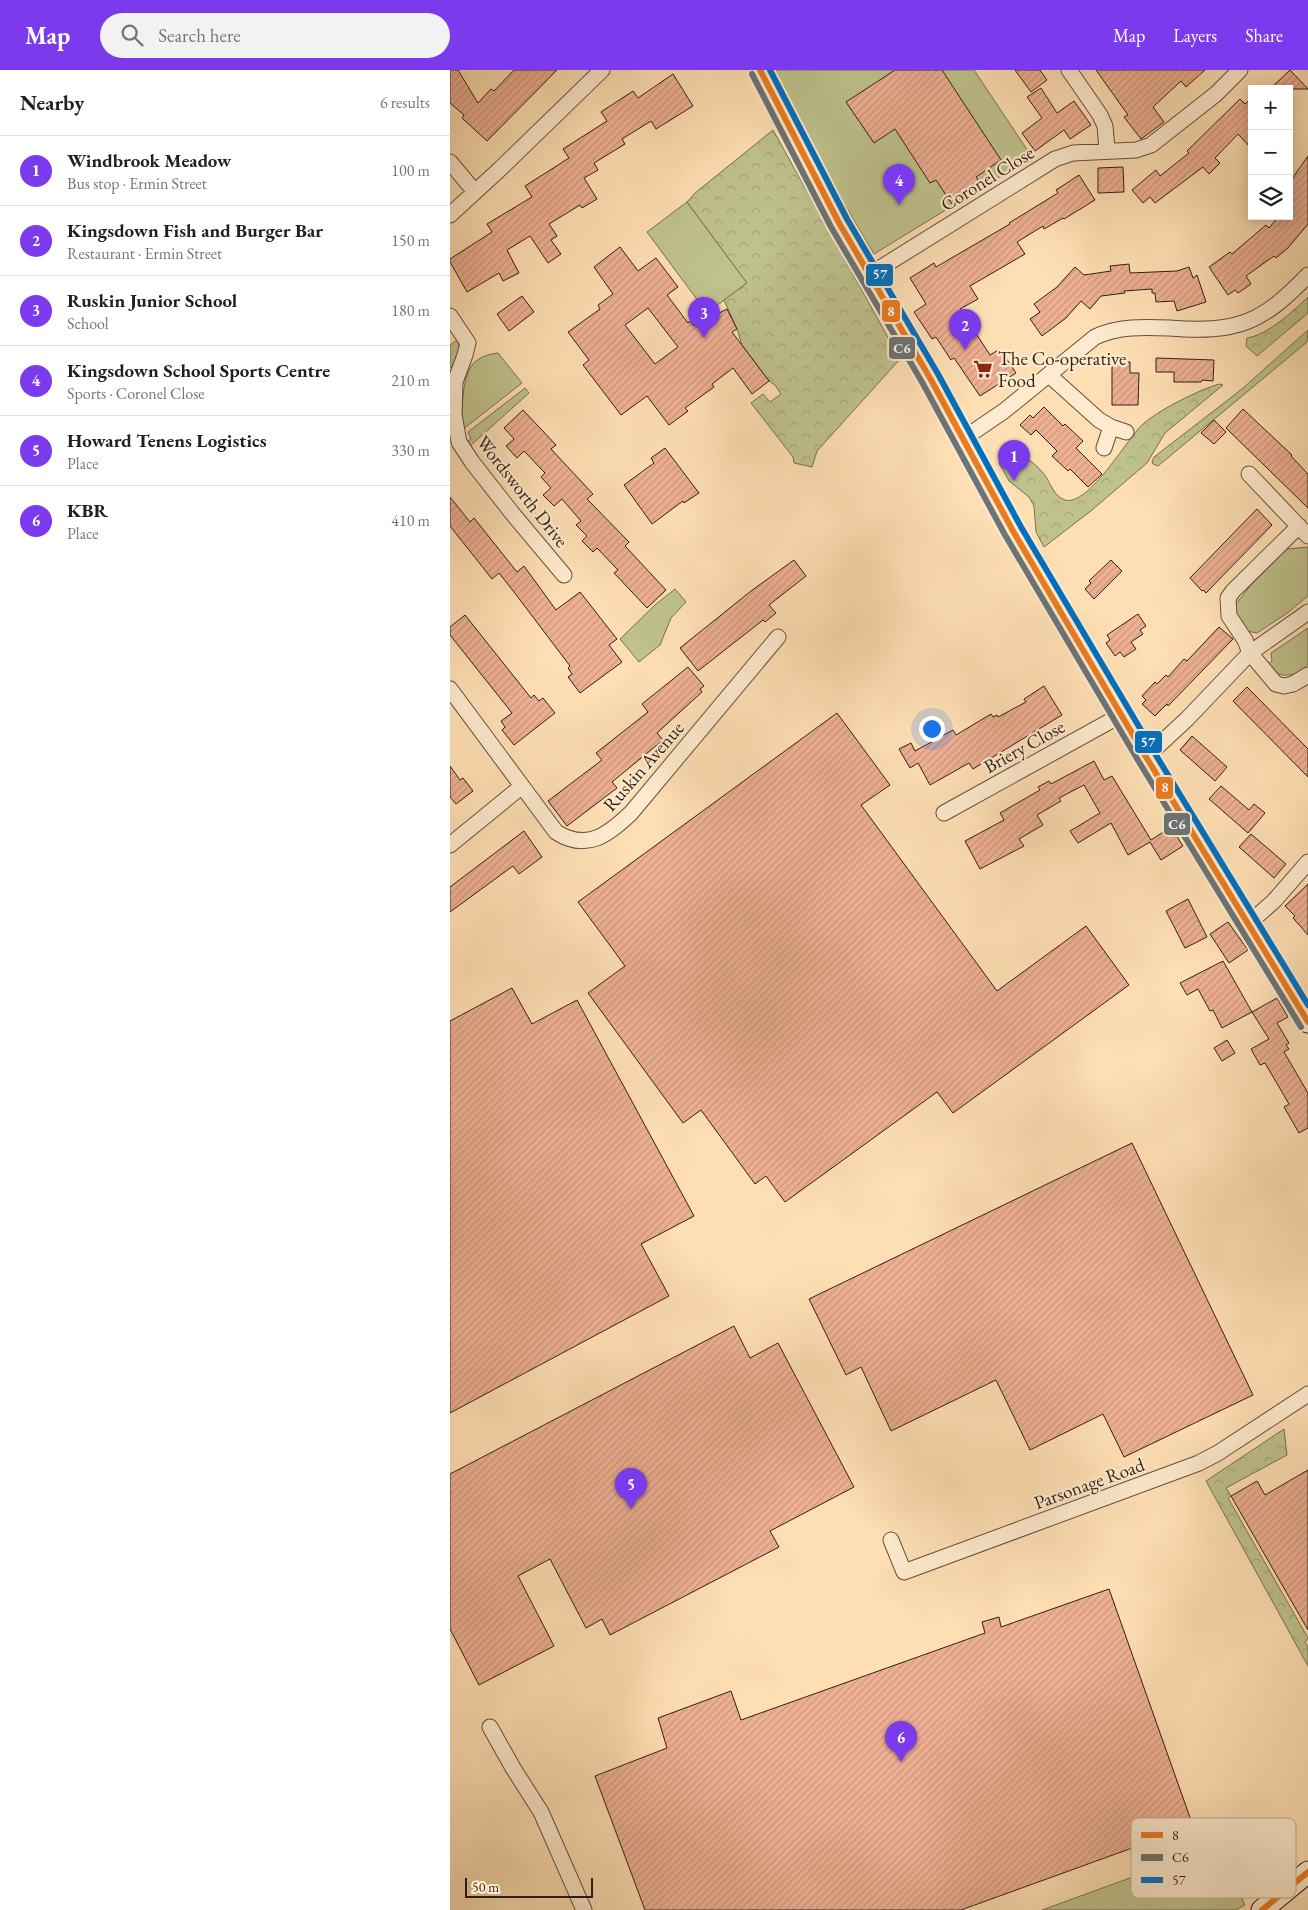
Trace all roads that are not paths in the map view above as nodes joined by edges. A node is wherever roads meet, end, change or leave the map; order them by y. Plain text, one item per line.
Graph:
1 (602, 70) edge
2 (760, 70) edge
3 (1069, 70) edge
4 (1240, 70) edge
5 (1108, 150) junction
6 (450, 162) edge
7 (475, 192) junction
8 (450, 215) edge
9 (1308, 274) edge
10 (869, 276) junction
11 (450, 316) edge
12 (1049, 375) junction
13 (452, 381) edge
14 (1112, 427) junction
15 (1126, 432) dead end
16 (963, 439) junction
17 (1104, 448) dead end
18 (1249, 474) dead end
19 (1303, 531) edge
20 (564, 574) dead end
21 (1308, 612) edge
22 (778, 637) dead end
23 (1250, 653) junction
24 (1308, 675) edge
25 (450, 689) edge
26 (1122, 714) junction
27 (1146, 757) junction
28 (521, 787) junction
29 (944, 813) dead end
30 (450, 845) edge
31 (1308, 862) edge
32 (1248, 924) junction
33 (1308, 1022) edge
34 (1308, 1394) edge
35 (891, 1540) dead end
36 (490, 1727) dead end
37 (1308, 1872) edge
38 (1296, 1882) edge
39 (1277, 1898) edge
40 (584, 1910) edge
41 (1262, 1910) edge

1 - 7 street
2 - 10 main road
3 - 5 street
4 - 5 street, Coronel Close
5 - 10 street, Coronel Close
6 - 7 street
7 - 8 street
9 - 12 street
10 - 16 main road
11 - 13 street, Wordsworth Drive
12 - 14 street
12 - 16 street
13 - 20 street, Wordsworth Drive
14 - 15 street
14 - 17 street
16 - 26 main road
18 - 19 street
19 - 23 street
21 - 23 street
22 - 28 street, Ruskin Avenue
23 - 24 street
23 - 27 street
25 - 28 street, Ruskin Avenue
26 - 27 main road
26 - 29 street, Briery Close
27 - 32 main road
28 - 30 street
31 - 32 street
32 - 33 main road
34 - 35 street, Parsonage Road
36 - 40 street
37 - 38 main road
39 - 41 main road

